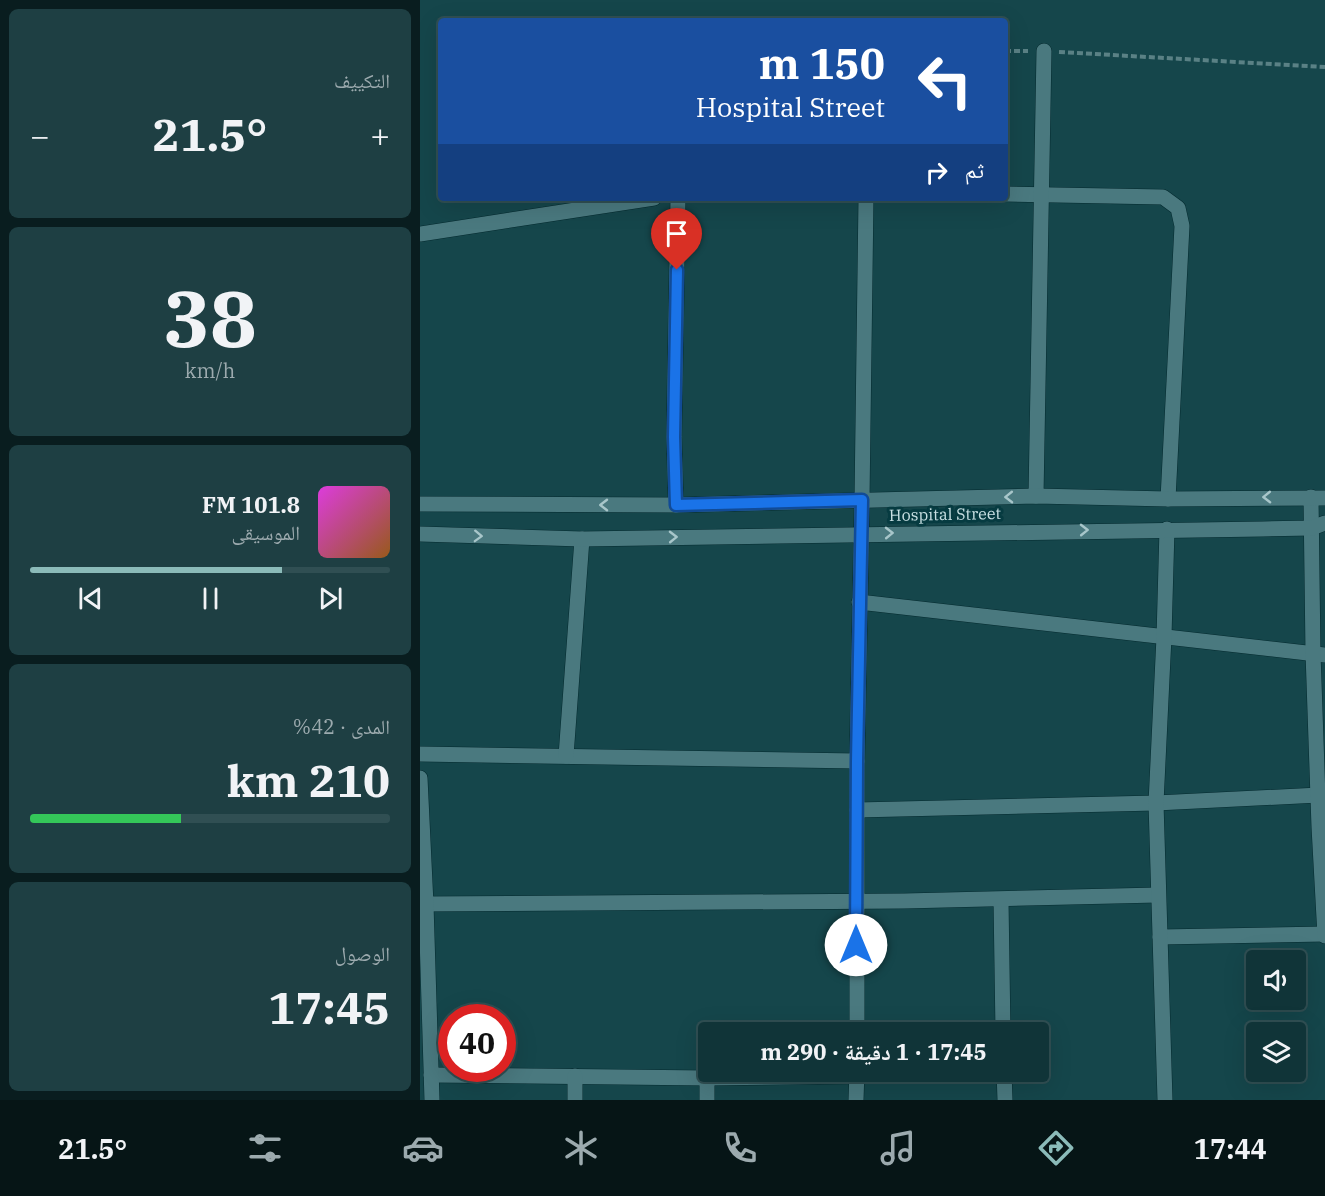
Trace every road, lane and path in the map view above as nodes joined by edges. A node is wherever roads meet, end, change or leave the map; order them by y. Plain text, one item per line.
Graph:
1 (1044, 51) joint
2 (1325, 67) edge
3 (1008, 194) edge
4 (1042, 194) junction
5 (634, 201) edge
6 (678, 201) edge
7 (866, 201) edge
8 (420, 234) edge
9 (1036, 496) junction
10 (1318, 497) edge
11 (1168, 499) junction
12 (862, 500) junction
13 (420, 504) edge
14 (676, 505) junction
15 (1318, 525) edge
16 (1167, 529) junction
17 (420, 534) edge
18 (861, 534) junction
19 (582, 539) junction
20 (859, 602) junction
21 (1164, 638) junction
22 (1319, 654) edge
23 (420, 754) edge
24 (566, 756) junction
25 (857, 761) junction
26 (420, 778) edge
27 (1156, 803) junction
28 (1321, 805) edge
29 (857, 810) junction
30 (1322, 827) edge
31 (1158, 895) junction
32 (1001, 900) junction
33 (856, 901) junction
34 (423, 904) edge
35 (1325, 935) edge
36 (1160, 937) junction
37 (857, 1022) edge
38 (1003, 1022) edge
39 (431, 1075) junction
40 (575, 1076) junction
41 (698, 1078) edge
42 (707, 1082) edge
43 (857, 1082) edge
44 (1004, 1082) edge
45 (432, 1100) edge
46 (576, 1100) edge
47 (706, 1100) edge
48 (856, 1100) edge
49 (1005, 1100) edge
50 (1165, 1100) edge

1 - 2 path
1 - 4 street
3 - 4 street
4 - 9 street
4 - 11 street
5 - 8 street
6 - 14 street
7 - 12 street
9 - 11 street, Hospital Street
9 -> 12 street, Hospital Street
10 -> 11 street, Hospital Street
10 - 15 street
12 - 14 street, Hospital Street
12 - 18 street
14 -> 13 street, Hospital Street
15 - 16 street, Hospital Street
15 - 22 street
18 -> 16 street, Hospital Street
16 - 21 street
17 -> 19 street, Hospital Street
19 -> 18 street, Hospital Street
18 - 20 street
19 - 24 street
20 - 21 street
20 - 25 street
21 - 22 street
21 - 27 street
22 - 28 street
23 - 24 street
24 - 25 street
25 - 29 street
26 - 34 street
27 - 28 street
27 - 29 street
27 - 31 street
28 - 30 street
29 - 33 street
30 - 35 street
31 - 32 street
31 - 36 street
32 - 33 street
32 - 38 street
33 - 34 street
33 - 37 street
34 - 39 street
35 - 36 street
36 - 50 street
39 - 40 street
39 - 45 street
40 - 41 street
40 - 46 street
42 - 47 street
43 - 48 street
44 - 49 street

